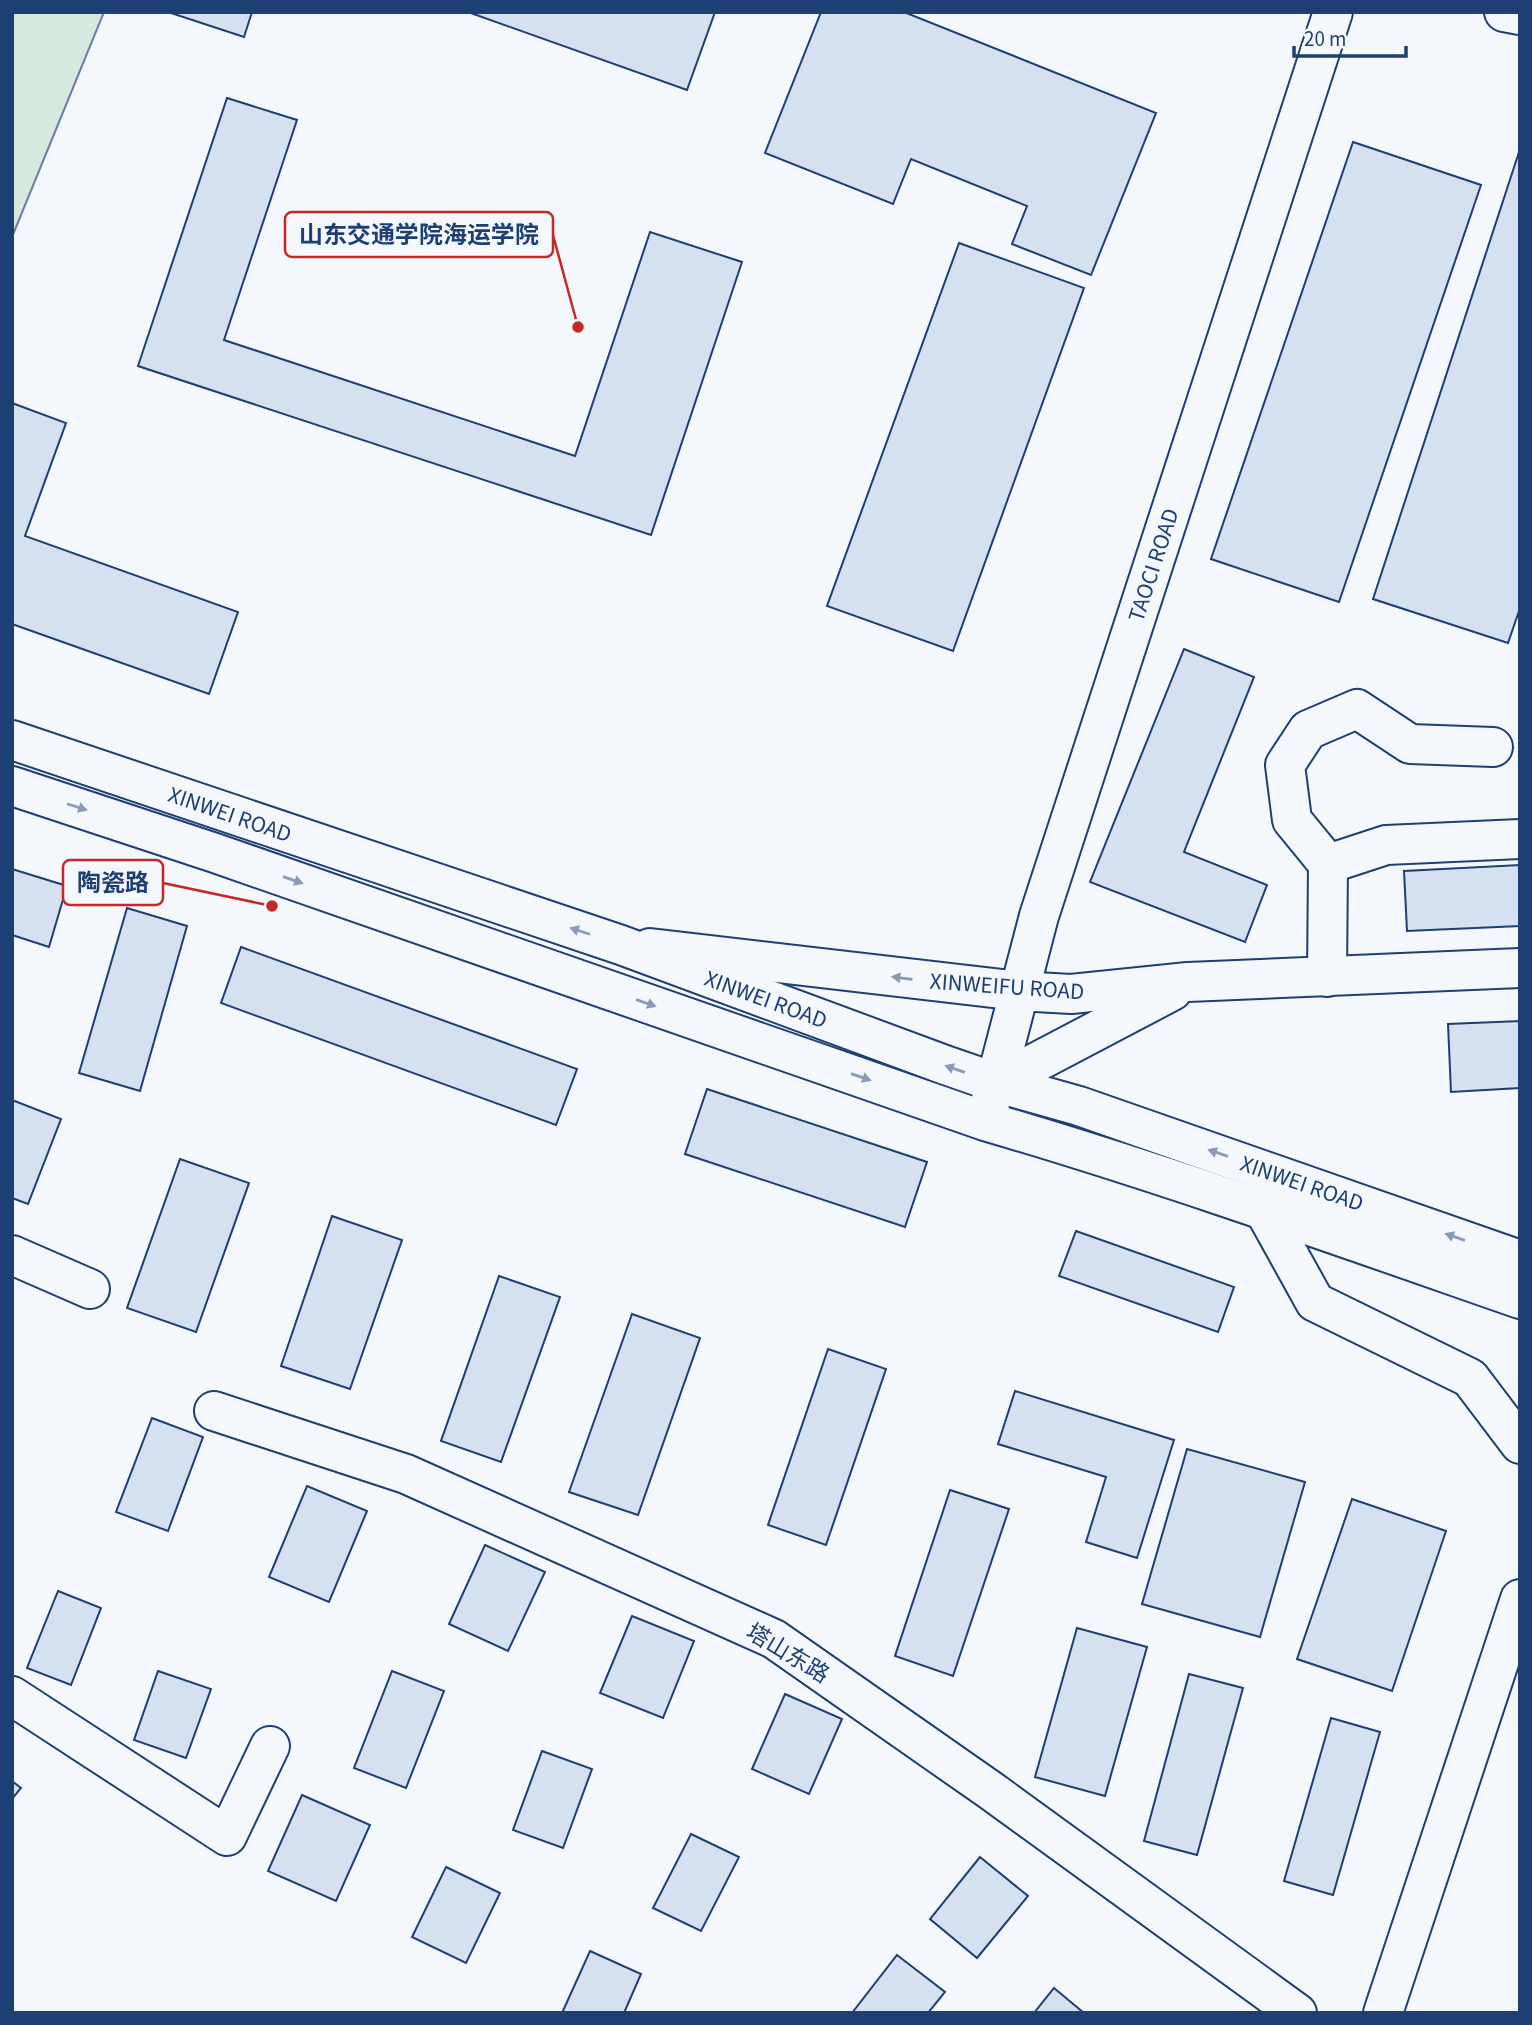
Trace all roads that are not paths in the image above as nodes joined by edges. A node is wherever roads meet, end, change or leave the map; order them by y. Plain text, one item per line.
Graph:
1 (1332, 12) edge
2 (1504, 12) edge
3 (1520, 15) edge
4 (12, 740) edge
5 (1493, 747) dead end
6 (12, 786) edge
7 (1520, 839) edge
8 (1328, 864) junction
9 (621, 945) junction
10 (1520, 968) edge
11 (1327, 977) junction
12 (1188, 982) junction
13 (1018, 992) junction
14 (997, 1083) junction
15 (985, 1121) junction
16 (1264, 1210) junction
17 (12, 1255) edge
18 (1520, 1260) edge
19 (90, 1289) dead end
20 (1520, 1299) edge
21 (214, 1411) dead end
22 (1520, 1444) edge
23 (1520, 1599) edge
24 (12, 1696) edge
25 (270, 1746) dead end
26 (1297, 2013) edge
27 (1383, 2013) edge

1 - 13 street, TAOCI ROAD
2 - 3 street
9 -> 4 street, XINWEI ROAD
5 - 8 street
6 -> 15 street, XINWEI ROAD
7 - 8 street
8 - 11 street
13 -> 9 street, XINWEIFU ROAD
14 -> 9 street, XINWEI ROAD
10 - 11 street, XINWEIFU ROAD
11 - 12 street, XINWEIFU ROAD
12 - 13 street, XINWEIFU ROAD
12 - 14 street
13 - 14 street, TAOCI ROAD
14 - 15 street, TAOCI ROAD
18 -> 14 street, XINWEI ROAD
15 - 16 street, XINWEI ROAD
16 - 20 street, XINWEI ROAD
16 - 22 street
17 - 19 street
21 - 26 street, 塔山东路
23 - 27 street
24 - 25 street

